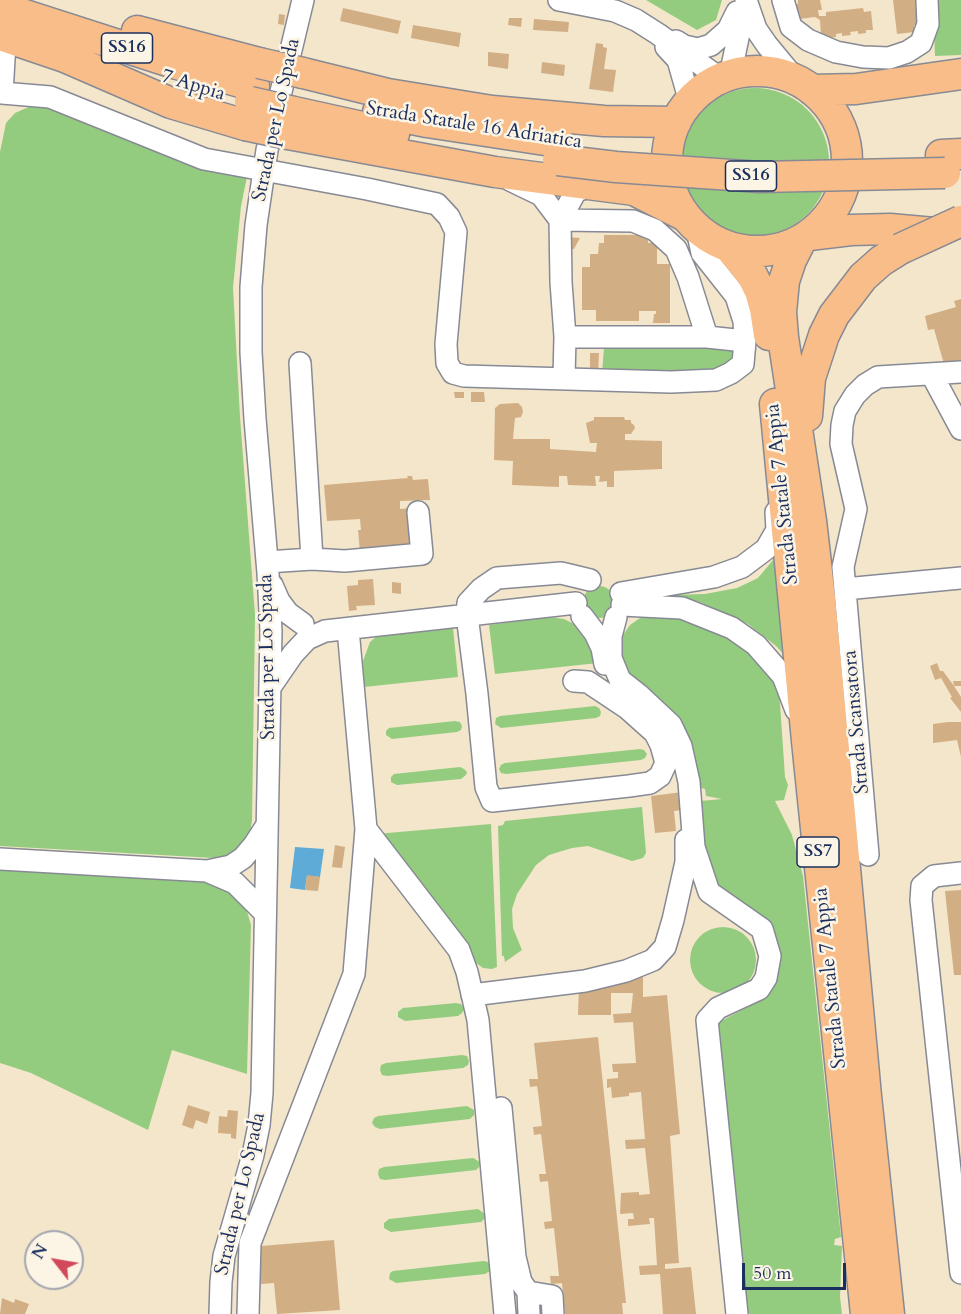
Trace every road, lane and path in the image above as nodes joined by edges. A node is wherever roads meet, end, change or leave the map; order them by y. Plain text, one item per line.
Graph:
1 (13, 0) edge
2 (303, 0) edge
3 (560, 0) edge
4 (783, 0) edge
5 (927, 0) edge
6 (740, 4) edge
7 (0, 8) edge
8 (2, 34) edge
9 (658, 34) junction
10 (961, 74) edge
11 (725, 77) junction
12 (804, 85) junction
13 (252, 94) junction
14 (295, 104) junction
15 (683, 112) junction
16 (952, 164) edge
17 (263, 170) junction
18 (495, 172) junction
19 (597, 184) junction
20 (843, 187) junction
21 (560, 220) junction
22 (961, 221) edge
23 (691, 222) junction
24 (961, 237) edge
25 (805, 238) junction
26 (895, 239) junction
27 (729, 248) junction
28 (565, 337) junction
29 (707, 337) junction
30 (746, 341) junction
31 (300, 363) dead end
32 (961, 372) edge
33 (932, 375) junction
34 (564, 378) junction
35 (773, 390) junction
36 (961, 429) edge
37 (418, 512) dead end
38 (811, 521) junction
39 (312, 559) junction
40 (267, 568) junction
41 (961, 578) edge
42 (590, 580) junction
43 (844, 589) junction
44 (619, 605) junction
45 (579, 610) junction
46 (467, 615) junction
47 (348, 629) junction
48 (271, 632) junction
49 (312, 632) junction
50 (574, 681) dead end
51 (270, 686) junction
52 (807, 741) junction
53 (267, 824) junction
54 (366, 829) junction
55 (868, 855) dead end
56 (0, 859) edge
57 (961, 873) edge
58 (233, 875) junction
59 (266, 876) junction
60 (265, 913) junction
61 (481, 995) junction
62 (952, 1099) edge
63 (954, 1148) edge
64 (957, 1205) edge
65 (884, 1269) junction
66 (961, 1273) edge
67 (528, 1292) junction
68 (220, 1314) edge
69 (248, 1314) edge
70 (505, 1314) edge
71 (529, 1314) edge
72 (554, 1314) edge
73 (737, 1314) edge
74 (866, 1314) edge
75 (889, 1314) edge
76 (894, 1314) edge

1 - 13 highway
2 - 17 street, Strada per Lo Spada
3 - 9 street
4 - 5 street
6 - 9 street
6 - 11 street
6 - 12 street
7 - 13 highway, Strada Statale 16 Adriatica / SS16
8 - 13 highway, 7 Appia / SS16
8 - 17 street
9 - 11 street
9 - 15 street
10 - 12 highway
11 - 12 highway
11 - 15 highway
12 - 20 highway
13 - 14 highway, Strada Statale 16 Adriatica / SS16, bridge
13 - 14 highway, bridge
14 - 15 highway
14 - 16 highway, Strada Statale 16 Adriatica / SS16
14 - 18 highway
15 - 23 highway
17 - 34 street
17 - 40 street, Strada per Lo Spada
18 - 19 highway
18 - 21 street
19 - 21 street
19 - 23 highway
20 - 25 highway
20 - 26 highway
21 - 28 street
21 - 29 street
22 - 26 highway, bridge
23 - 27 highway
23 - 30 street
24 - 26 highway
25 - 26 highway
25 - 27 highway
25 - 38 highway, SS7
26 - 38 highway
27 - 35 highway, Strada Statale 7 Appia
28 - 29 street
28 - 34 street
29 - 30 street
30 - 34 street
31 - 39 street
32 - 33 street, Strada Scansatora
33 - 36 street
33 - 43 street, Strada Scansatora
35 - 44 street
35 - 52 highway, Strada Statale 7 Appia / SS7
37 - 39 street
38 - 65 highway, Strada Statale 7 Appia / SS7
39 - 40 street
40 - 48 street, Strada per Lo Spada
40 - 49 street
41 - 43 street
42 - 44 street
42 - 45 street
42 - 46 street
43 - 55 street, Strada Scansatora
44 - 45 street
44 - 52 street
44 - 73 street
45 - 46 street
45 - 61 street
46 - 47 street
46 - 50 street
47 - 49 street
47 - 54 street
48 - 49 street
48 - 51 street, Strada per Lo Spada
49 - 51 street
51 - 53 street, Strada per Lo Spada
52 - 74 highway, Strada Statale 7 Appia / SS7
53 - 58 street
53 - 59 street, Strada per Lo Spada
54 - 61 street
54 - 69 street
56 - 58 street
57 - 62 street
58 - 59 street
58 - 60 street
59 - 60 street, Strada per Lo Spada
60 - 68 street, Strada per Lo Spada
61 - 67 street
61 - 70 street
62 - 63 street
63 - 64 street
64 - 66 street
65 - 75 highway, Strada Statale 7 Appia / SS7
65 - 76 highway
67 - 71 street
67 - 72 street

